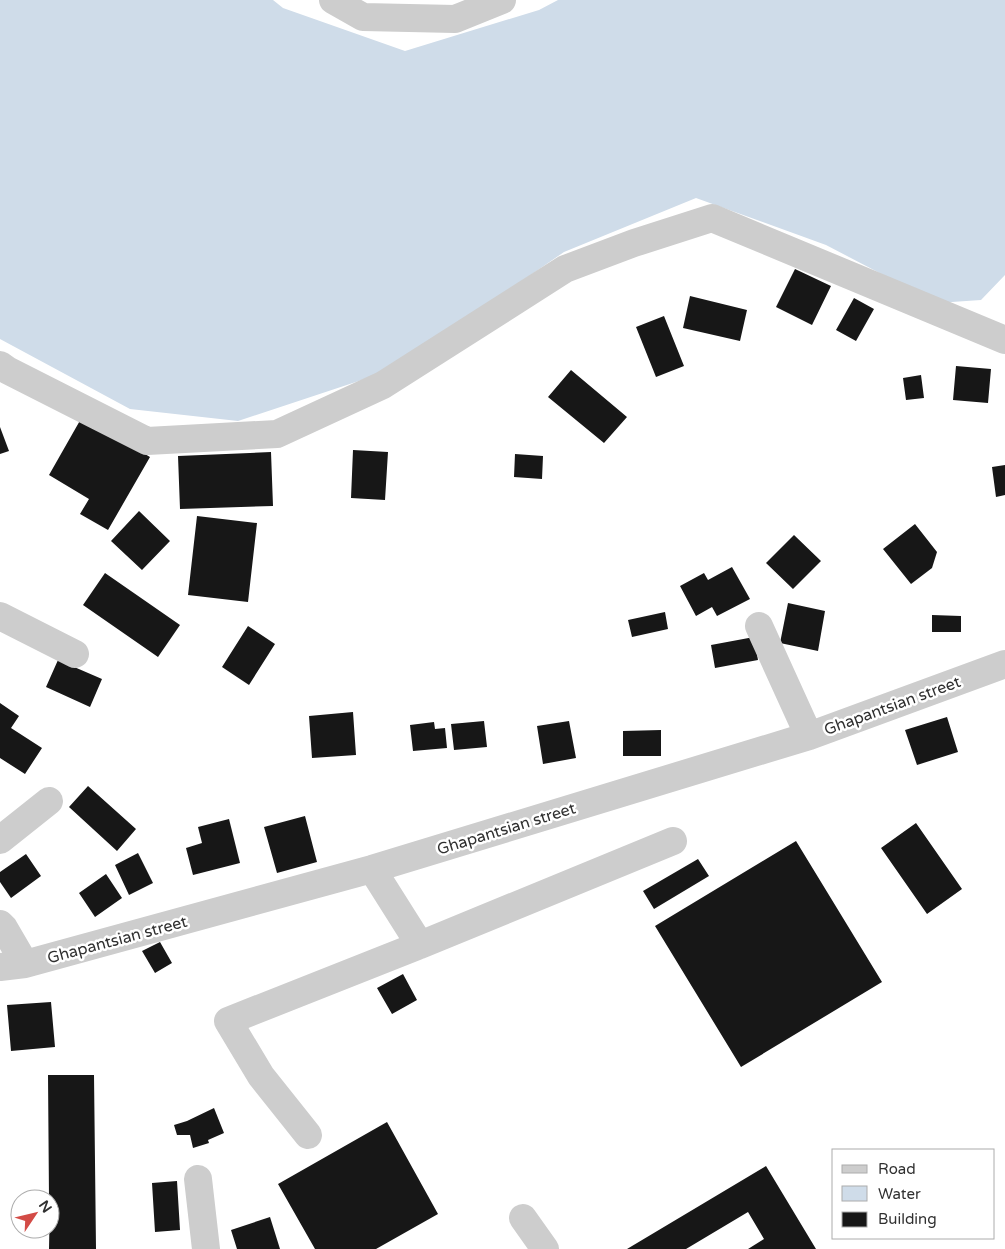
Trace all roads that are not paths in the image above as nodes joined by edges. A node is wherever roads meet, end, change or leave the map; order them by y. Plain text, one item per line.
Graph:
1 (333, 0) edge
2 (502, 0) edge
3 (1005, 340) edge
4 (0, 365) edge
5 (0, 616) edge
6 (759, 626) dead end
7 (75, 654) dead end
8 (1005, 664) edge
9 (808, 736) junction
10 (49, 801) dead end
11 (0, 840) edge
12 (673, 842) dead end
13 (372, 869) junction
14 (0, 924) edge
15 (420, 945) junction
16 (12, 966) edge
17 (308, 1135) dead end
18 (198, 1179) dead end
19 (524, 1218) dead end
20 (206, 1249) edge
21 (545, 1249) edge

1 - 2 street
3 - 4 street
5 - 7 street
6 - 9 street
8 - 9 street, Ghapantsian street
9 - 13 street, Ghapantsian street
10 - 11 street
12 - 15 street
13 - 15 street
13 - 16 street, Ghapantsian street
14 - 16 street
15 - 17 street
18 - 20 street
19 - 21 street

